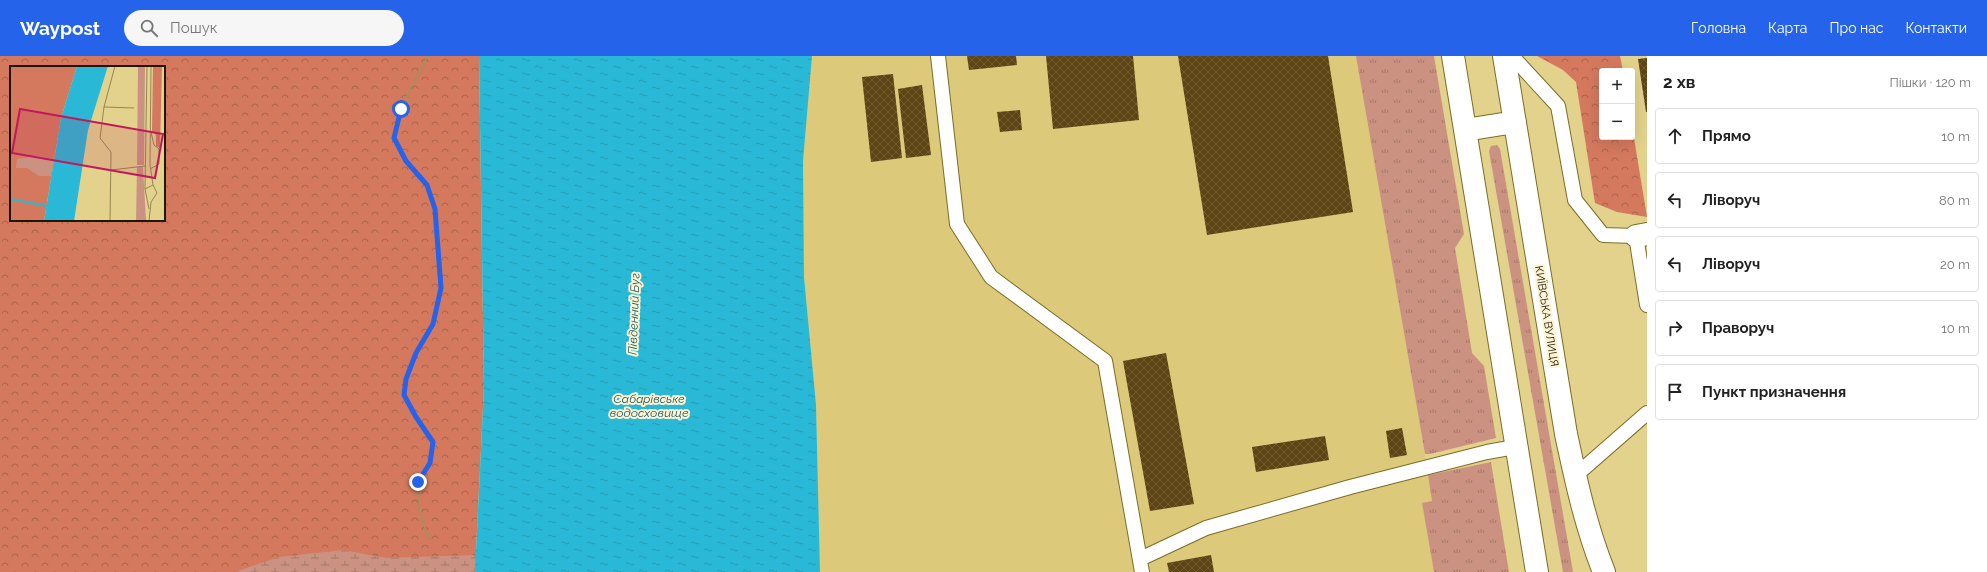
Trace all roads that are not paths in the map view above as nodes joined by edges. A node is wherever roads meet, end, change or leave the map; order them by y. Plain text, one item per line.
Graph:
1 (938, 56) edge
2 (1453, 56) edge
3 (1504, 56) edge
4 (1512, 56) edge
5 (1515, 122) junction
6 (1465, 130) junction
7 (1642, 235) edge
8 (1647, 305) edge
9 (1647, 414) edge
10 (1516, 447) junction
11 (1575, 476) junction
12 (1141, 566) edge
13 (1537, 572) edge
14 (1604, 572) edge

1 - 12 lane
2 - 6 main road
3 - 5 main road, КИЇВСЬКА ВУЛИЦЯ
4 - 7 lane
5 - 6 main road
5 - 11 main road, КИЇВСЬКА ВУЛИЦЯ
6 - 10 main road
7 - 8 lane
9 - 11 lane
10 - 12 lane
10 - 13 main road
11 - 14 main road, КИЇВСЬКА ВУЛИЦЯ

